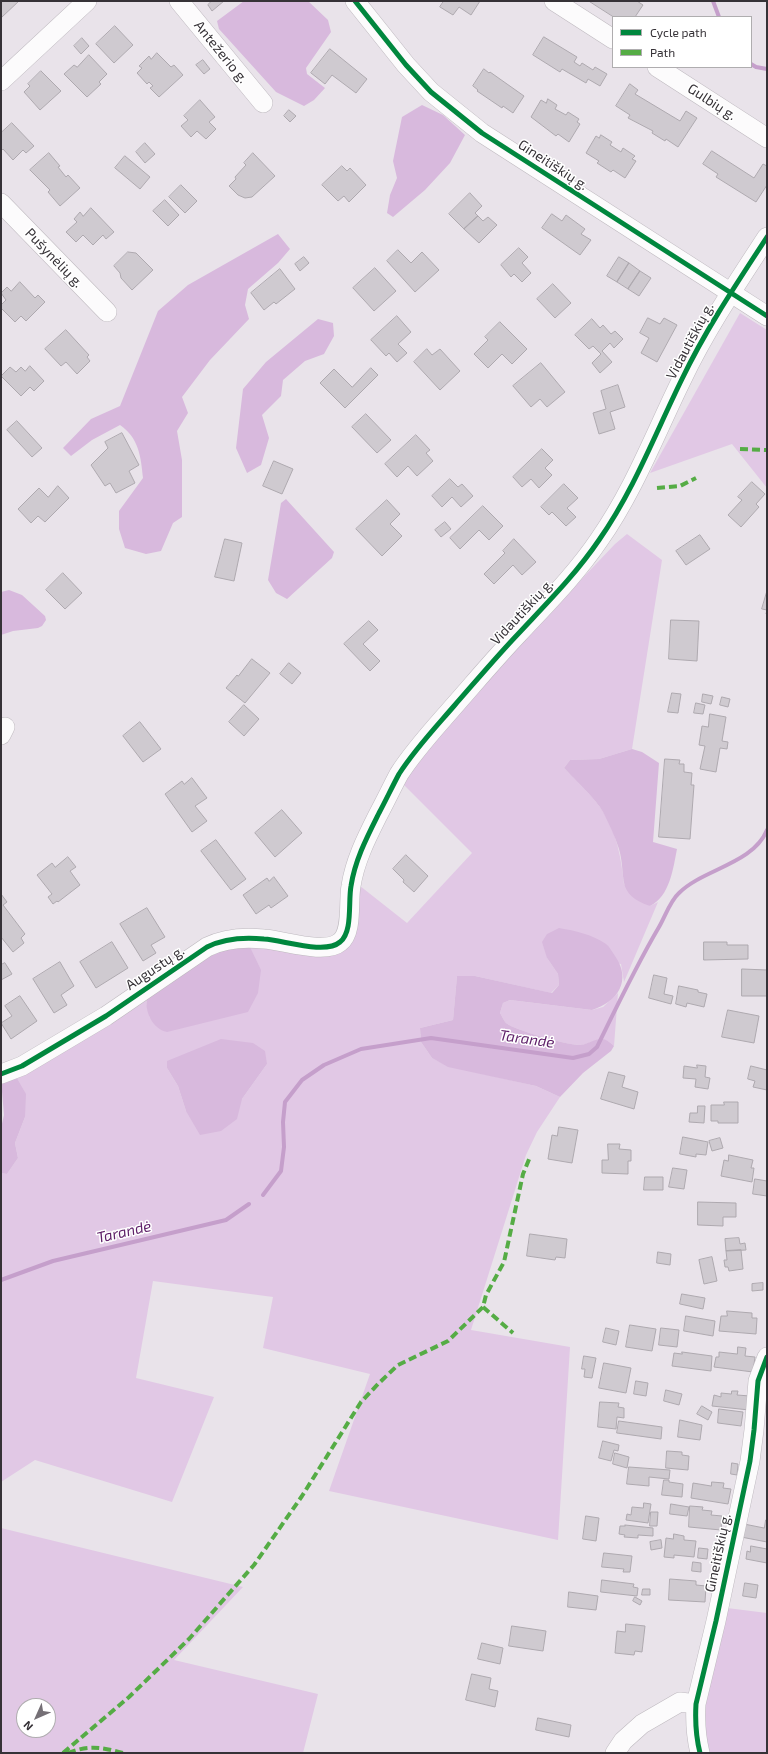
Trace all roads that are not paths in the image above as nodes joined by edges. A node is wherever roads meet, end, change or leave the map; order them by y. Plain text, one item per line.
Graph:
1 (87, 1) edge
2 (179, 1) edge
3 (355, 1) edge
4 (554, 1) edge
5 (612, 38) edge
6 (659, 68) edge
7 (1, 81) edge
8 (263, 103) dead end
9 (767, 138) edge
10 (1, 203) edge
11 (767, 236) edge
12 (731, 292) junction
13 (107, 312) dead end
14 (767, 316) edge
15 (338, 944) joint
16 (1, 1074) edge
17 (767, 1357) edge
18 (696, 1704) junction
19 (615, 1753) edge
20 (700, 1753) edge

1 - 7 street
2 - 8 street, Antežerio g.
3 - 12 street, Gineitiškių g.
4 - 5 street
6 - 9 street, Gulbių g.
10 - 13 street, Pušynėlių g.
11 - 12 street, Vidautiškių g.
12 - 14 street, Gineitiškių g.
12 - 15 street, Vidautiškių g.
15 - 16 street, Augustų g.
17 - 18 street, Gineitiškių g.
18 - 19 street
18 - 20 street, Gineitiškių g.

